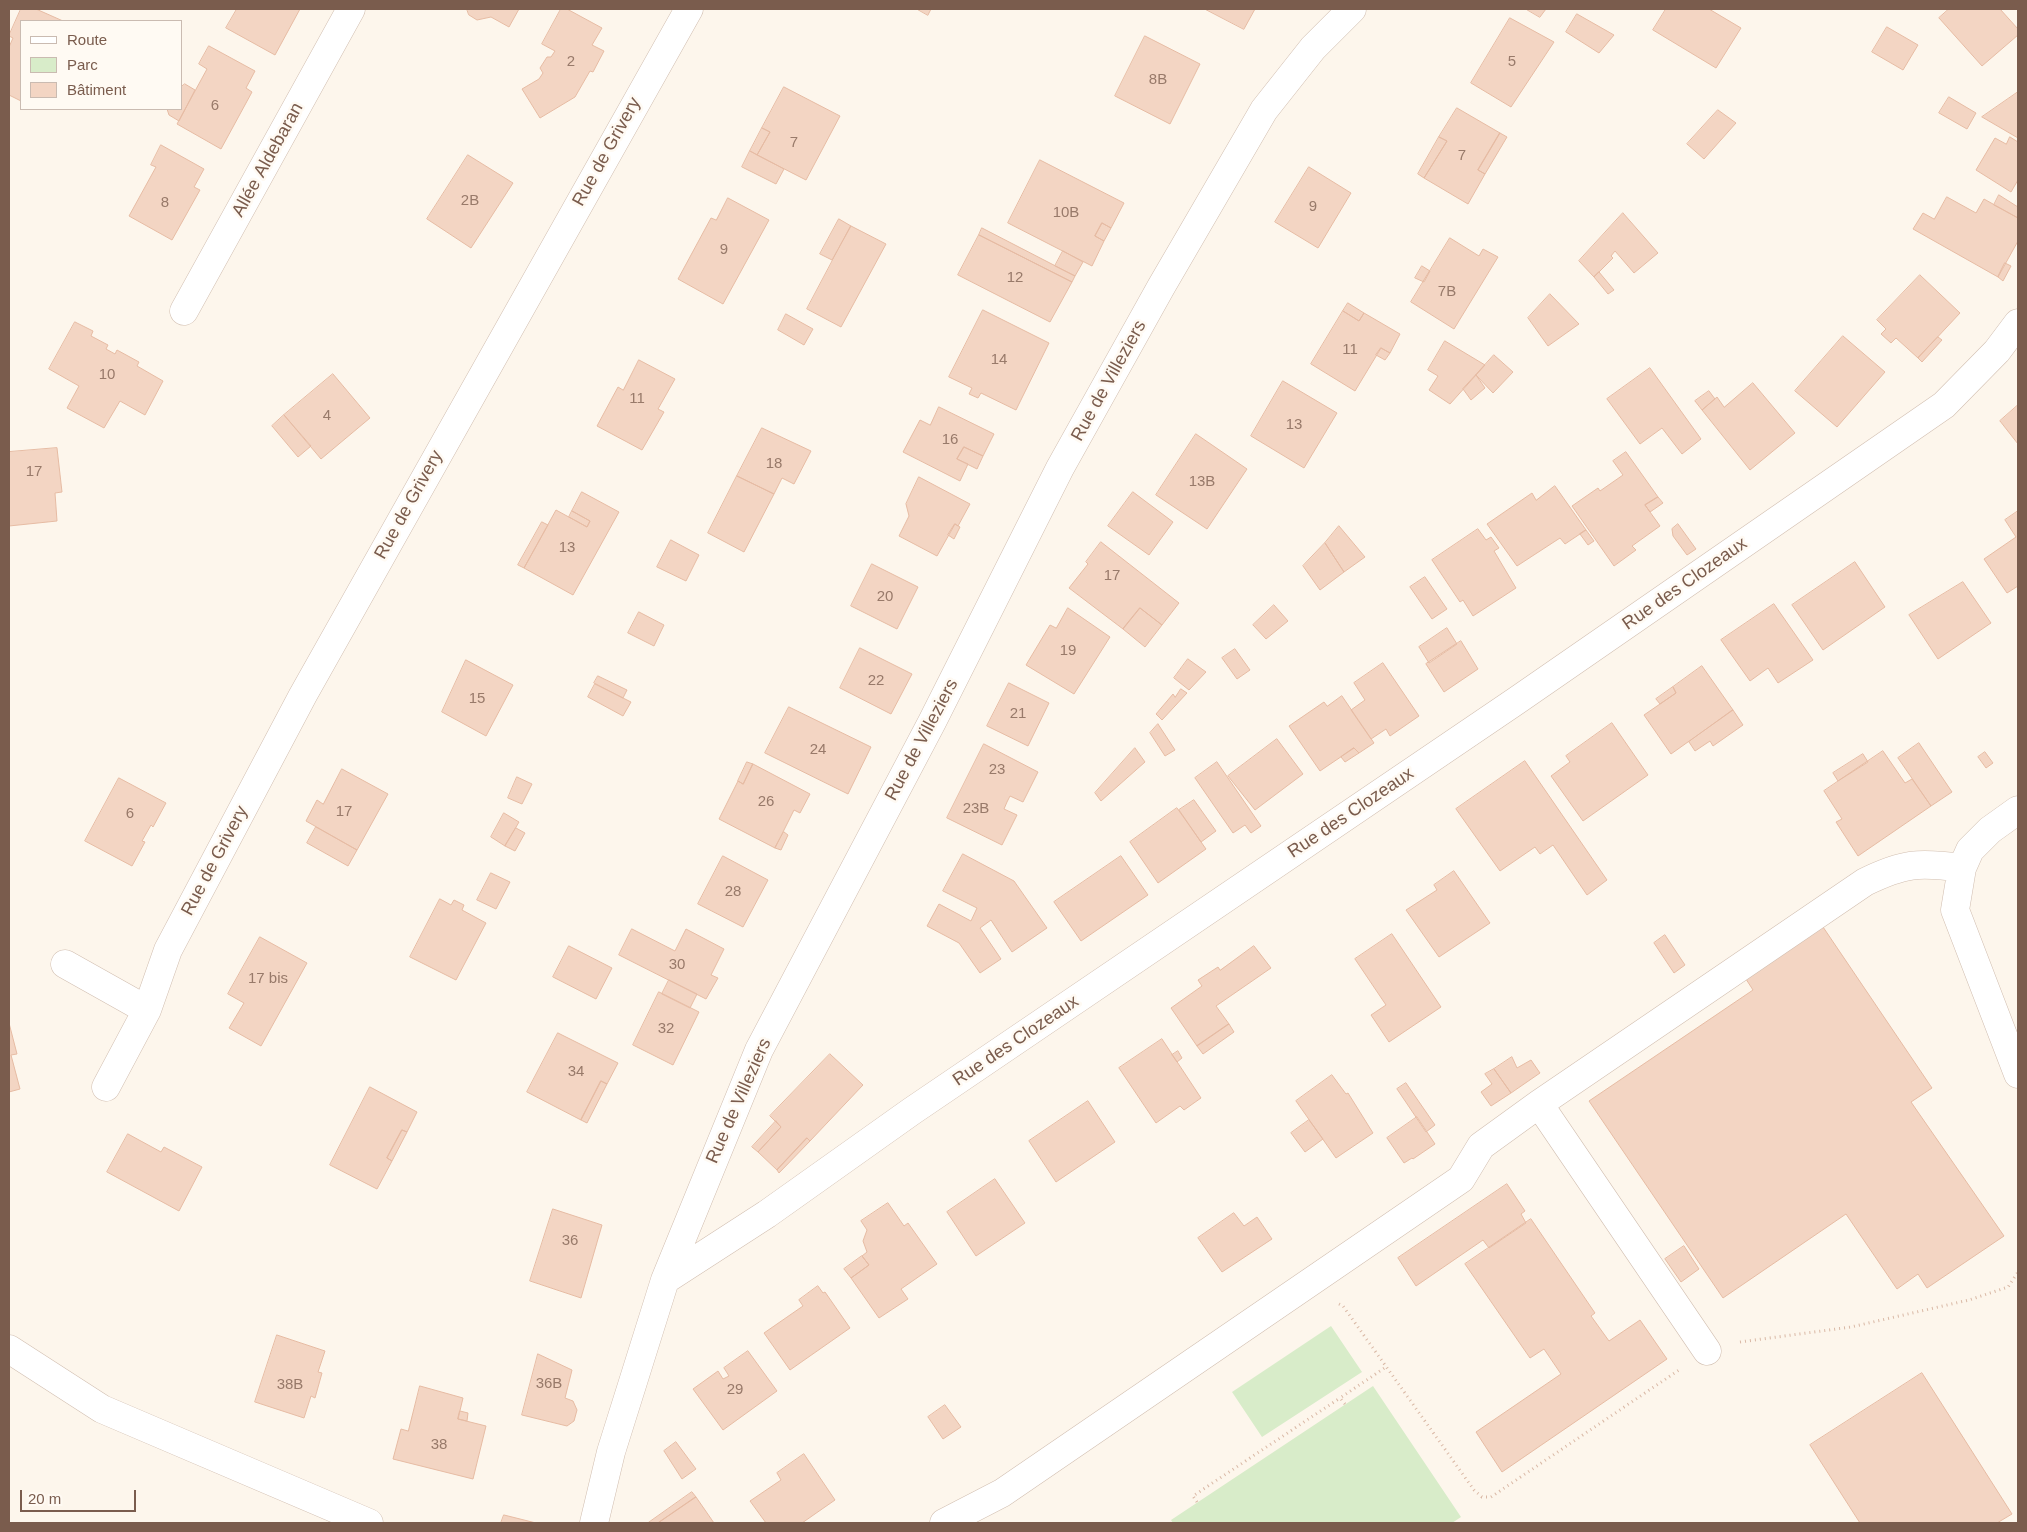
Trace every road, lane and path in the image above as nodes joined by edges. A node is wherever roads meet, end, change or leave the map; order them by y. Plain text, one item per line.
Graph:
1 (351, 9) edge
2 (689, 9) edge
3 (1352, 9) edge
4 (184, 311) dead end
5 (2018, 324) edge
6 (2018, 810) edge
7 (1962, 868) junction
8 (65, 964) dead end
9 (147, 1010) junction
10 (2018, 1074) edge
11 (106, 1087) dead end
12 (1539, 1104) junction
13 (2018, 1272) edge
14 (665, 1280) junction
15 (1337, 1303) dead end
16 (9, 1349) edge
17 (1707, 1351) junction
18 (1386, 1367) junction
19 (1340, 1398) junction
20 (1344, 1404) dead end
21 (1197, 1502) dead end
22 (369, 1523) edge
23 (594, 1523) edge
24 (944, 1523) edge

1 - 4 street, Allée Aldebaran
2 - 9 street, Rue de Grivery
3 - 14 street, Rue de Villeziers
5 - 14 street, Rue des Clozeaux
6 - 7 street
7 - 10 street
7 - 12 street
8 - 9 street
9 - 11 street, Rue de Grivery
12 - 17 street
12 - 24 street
13 - 17 path
14 - 23 street, Rue de Villeziers
15 - 18 path
16 - 22 street
17 - 18 path
18 - 19 path
19 - 20 path
19 - 21 path

